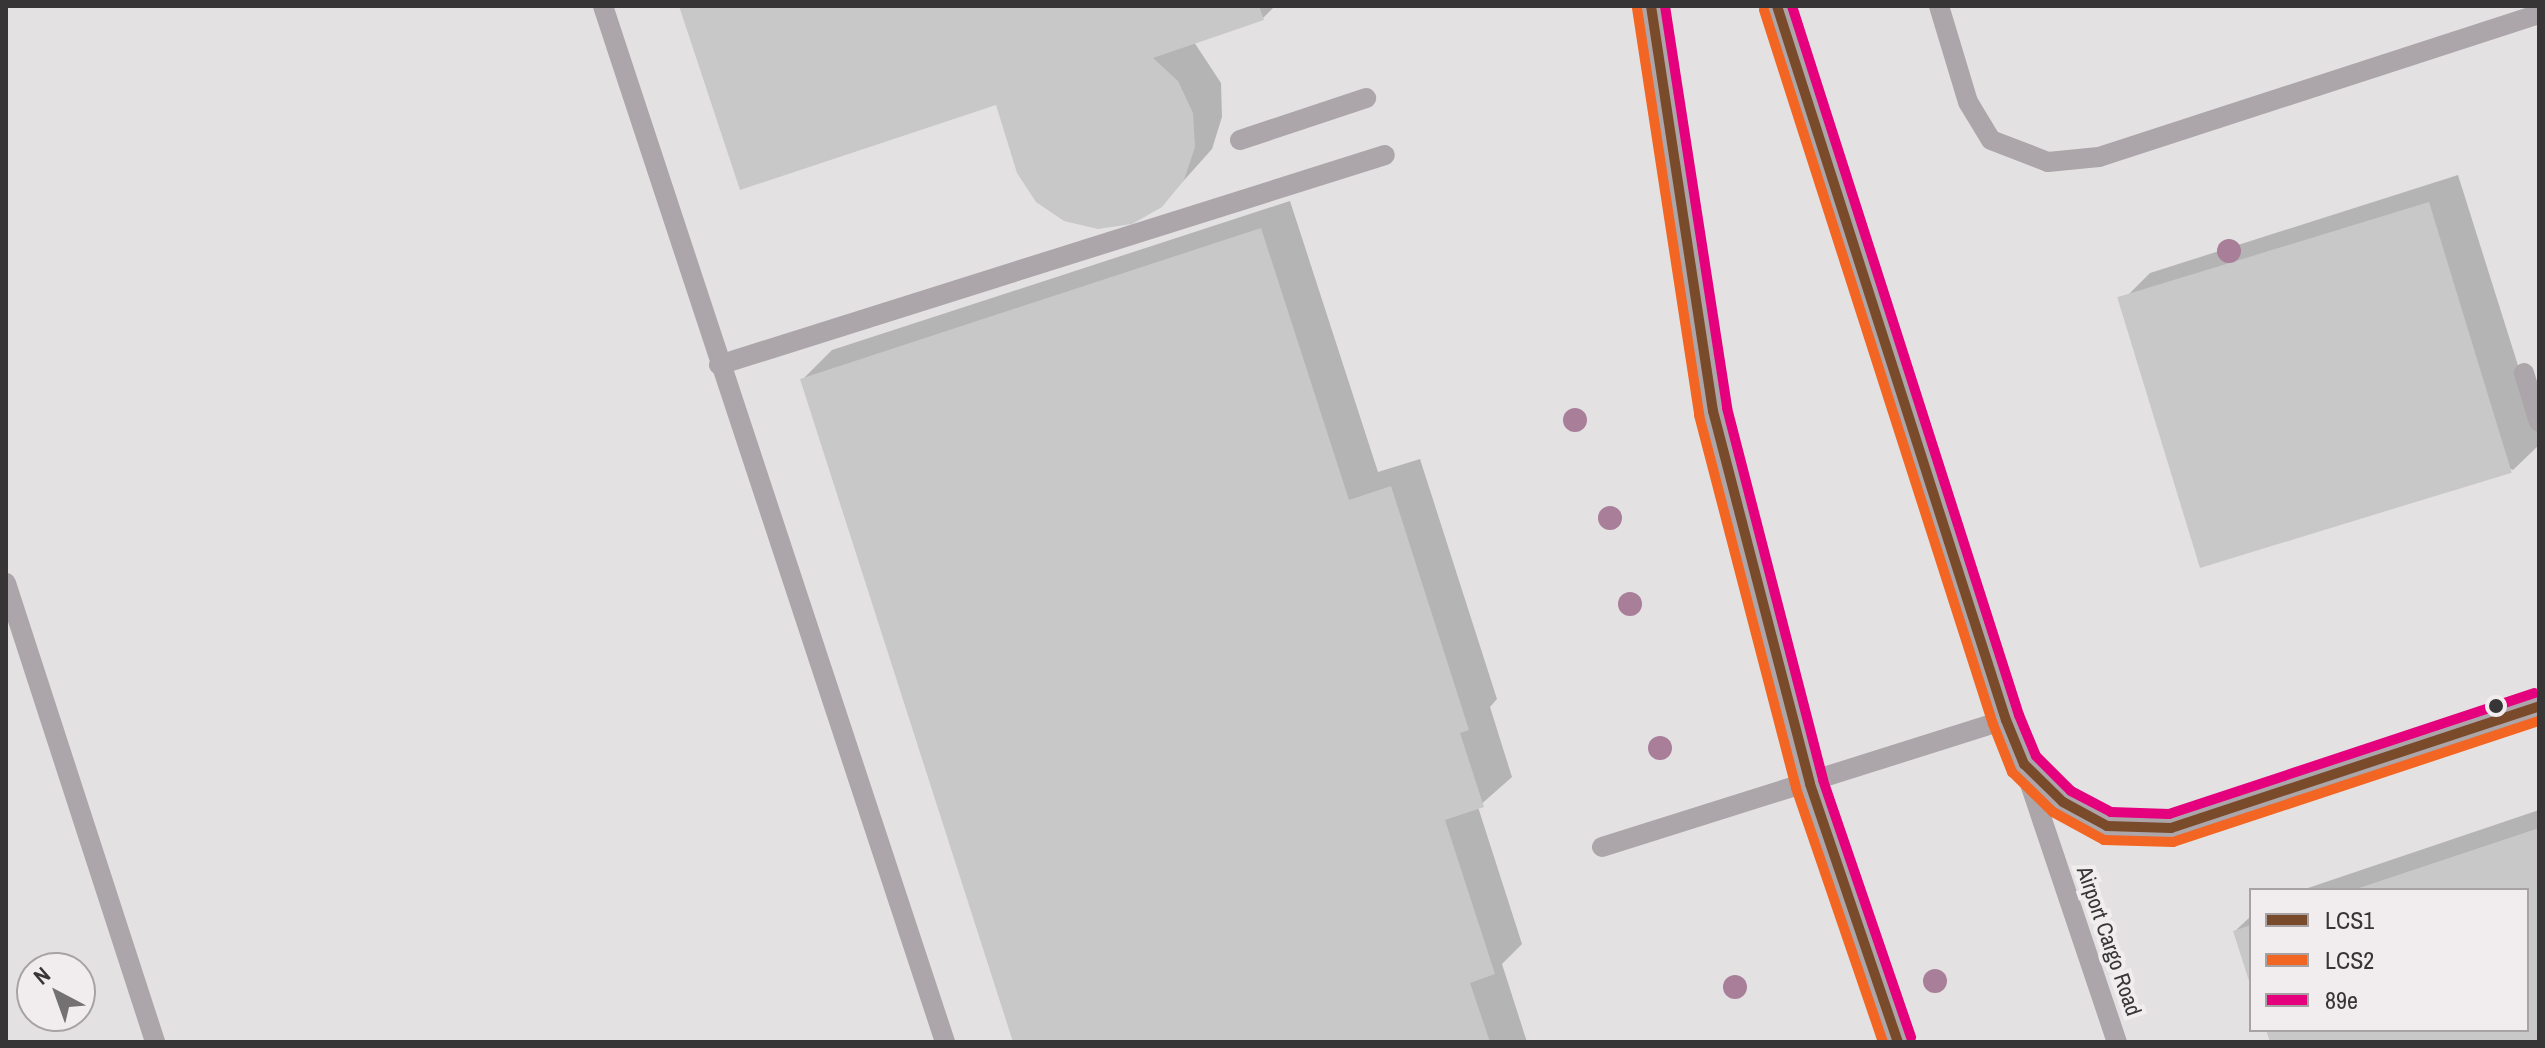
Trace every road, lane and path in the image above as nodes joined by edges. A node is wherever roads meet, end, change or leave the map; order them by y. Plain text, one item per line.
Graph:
1 (603, 6) edge
2 (1651, 6) edge
3 (1777, 6) edge
4 (1939, 6) edge
5 (2539, 14) edge
6 (1366, 98) dead end
7 (1240, 140) dead end
8 (1385, 155) dead end
9 (719, 365) junction
10 (2524, 373) dead end
11 (2539, 422) edge
12 (6, 583) edge
13 (2539, 706) edge
14 (2006, 720) junction
15 (2024, 764) junction
16 (1810, 784) junction
17 (1602, 847) dead end
18 (155, 1042) edge
19 (945, 1042) edge
20 (1898, 1042) edge
21 (2117, 1042) edge

1 - 9 lane
2 - 16 lane
3 - 14 lane, Airport Cargo Road
4 - 5 lane
6 - 7 lane
8 - 9 lane
9 - 19 lane
10 - 11 lane
12 - 18 lane
13 - 15 lane, Airport Cargo Road
14 - 15 lane, Airport Cargo Road
14 - 16 lane
15 - 21 lane, Airport Cargo Road
16 - 17 lane
16 - 20 lane

